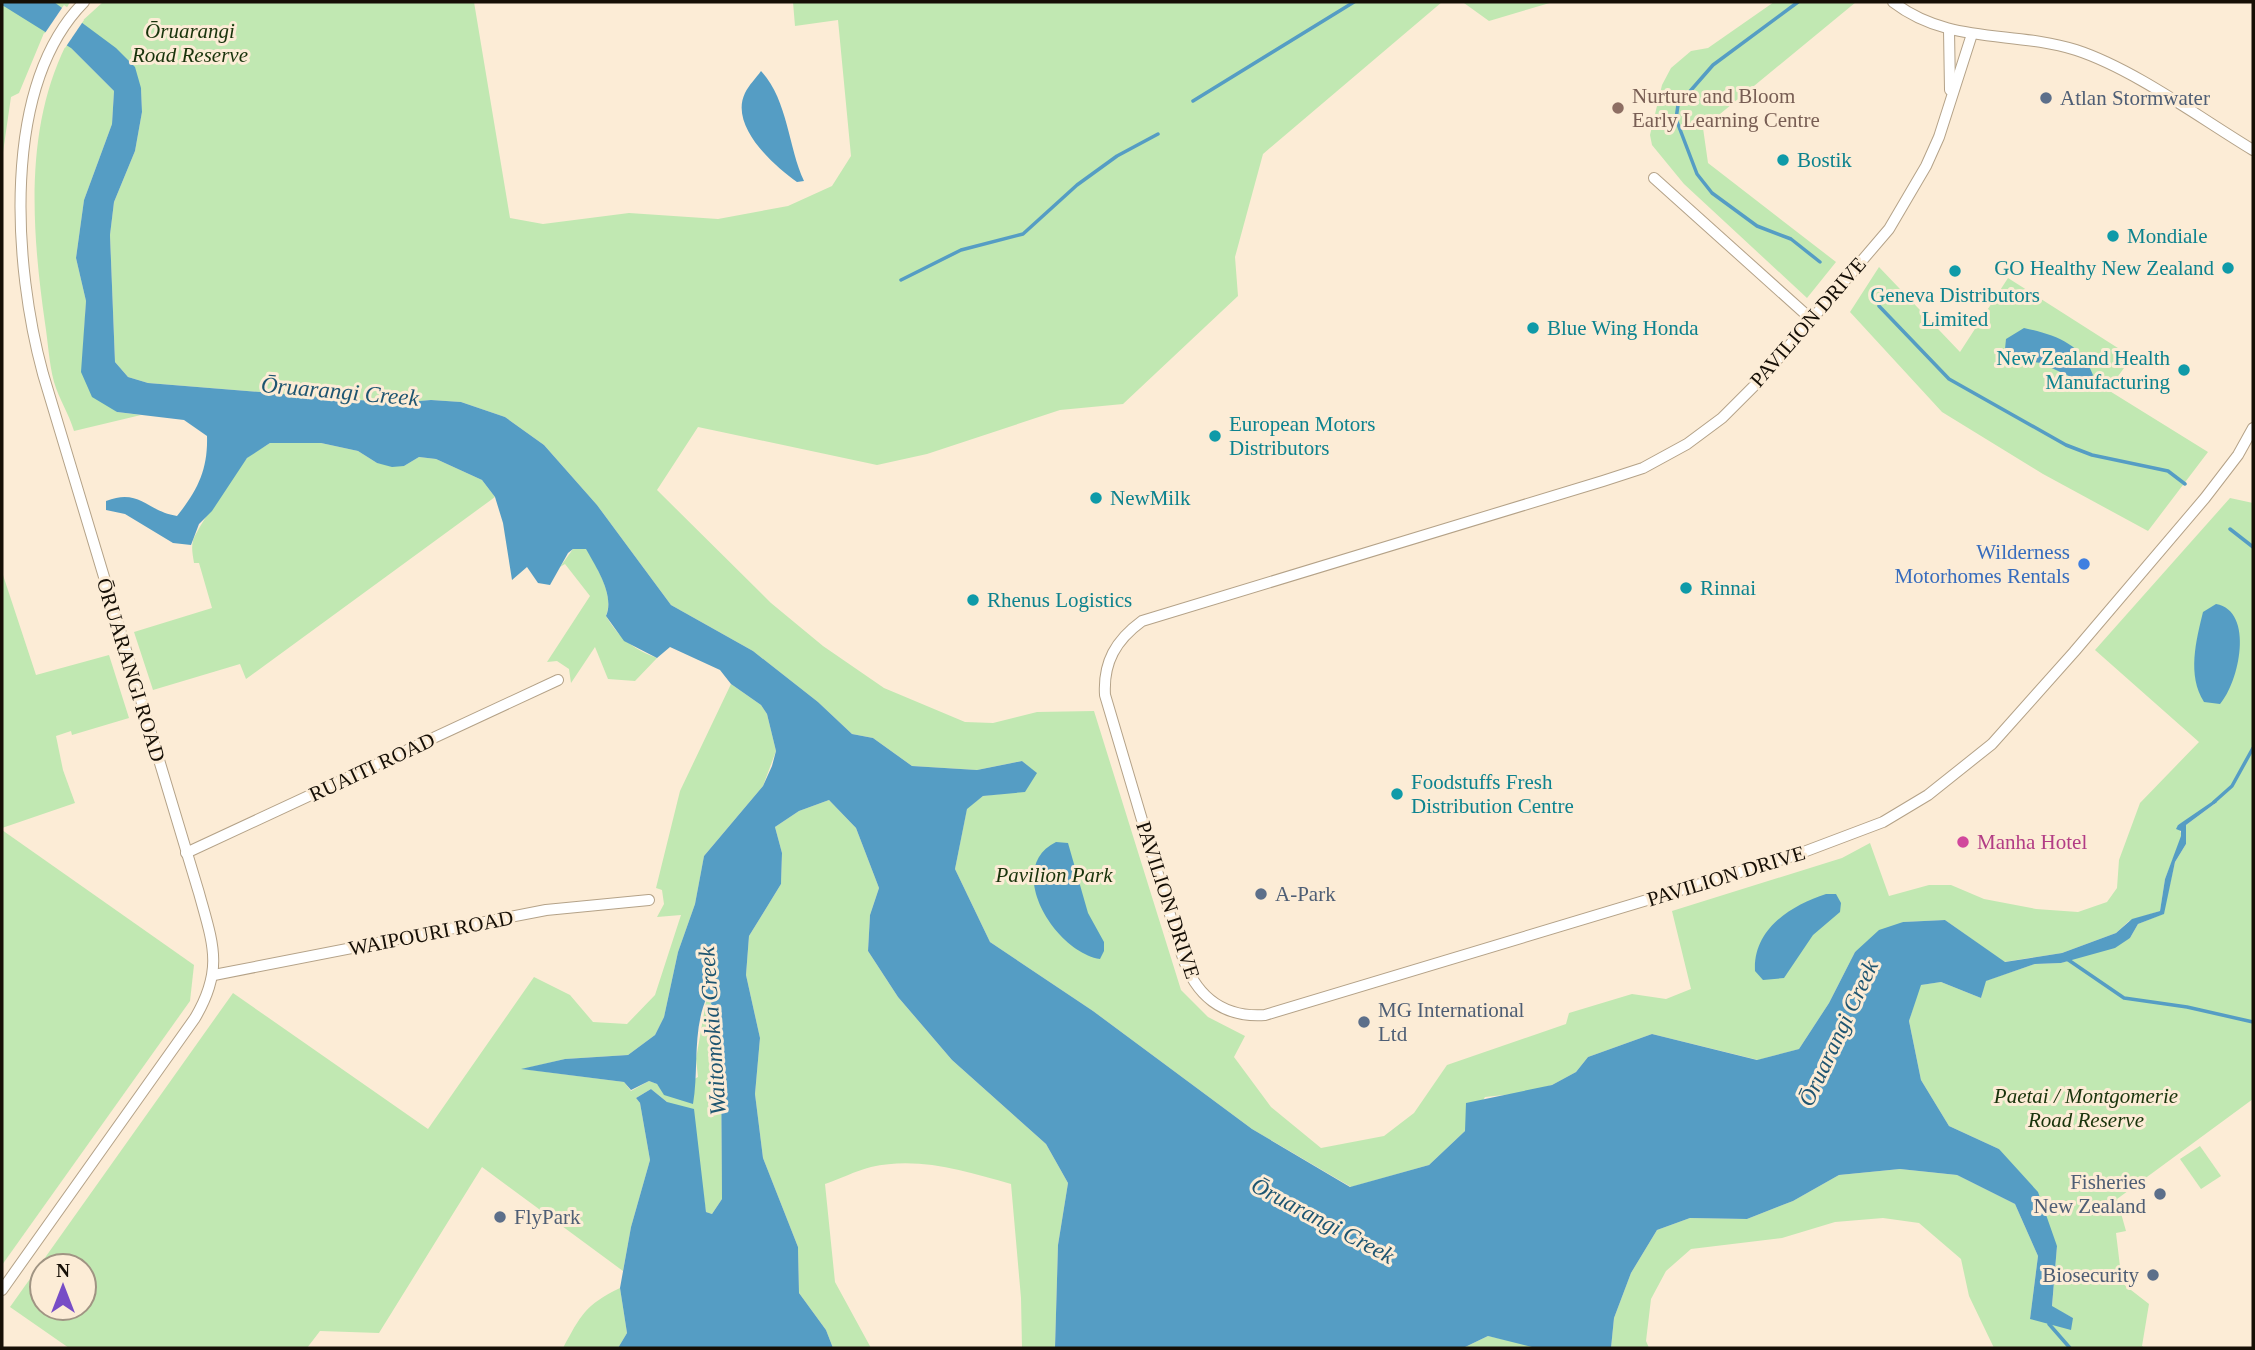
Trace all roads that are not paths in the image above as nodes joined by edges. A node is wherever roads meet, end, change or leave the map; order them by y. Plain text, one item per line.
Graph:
1 (1893, 2) edge
2 (81, 4) edge
3 (1949, 30) junction
4 (1972, 34) junction
5 (1950, 95) junction
6 (2253, 150) edge
7 (1654, 178) dead end
8 (1811, 319) junction
9 (2253, 428) edge
10 (558, 680) dead end
11 (186, 853) junction
12 (649, 900) dead end
13 (214, 975) junction
14 (2, 1290) edge

1 - 3 street
2 - 11 street, ŌRUARANGI ROAD
3 - 4 street
3 - 5 street, PAVILION DRIVE
4 - 5 street, PAVILION DRIVE
4 - 6 street
5 - 8 street, PAVILION DRIVE
7 - 8 street
8 - 9 street, PAVILION DRIVE
10 - 11 street, RUAITI ROAD
11 - 13 street, ŌRUARANGI ROAD
12 - 13 street, WAIPOURI ROAD
13 - 14 street, ŌRUARANGI ROAD

